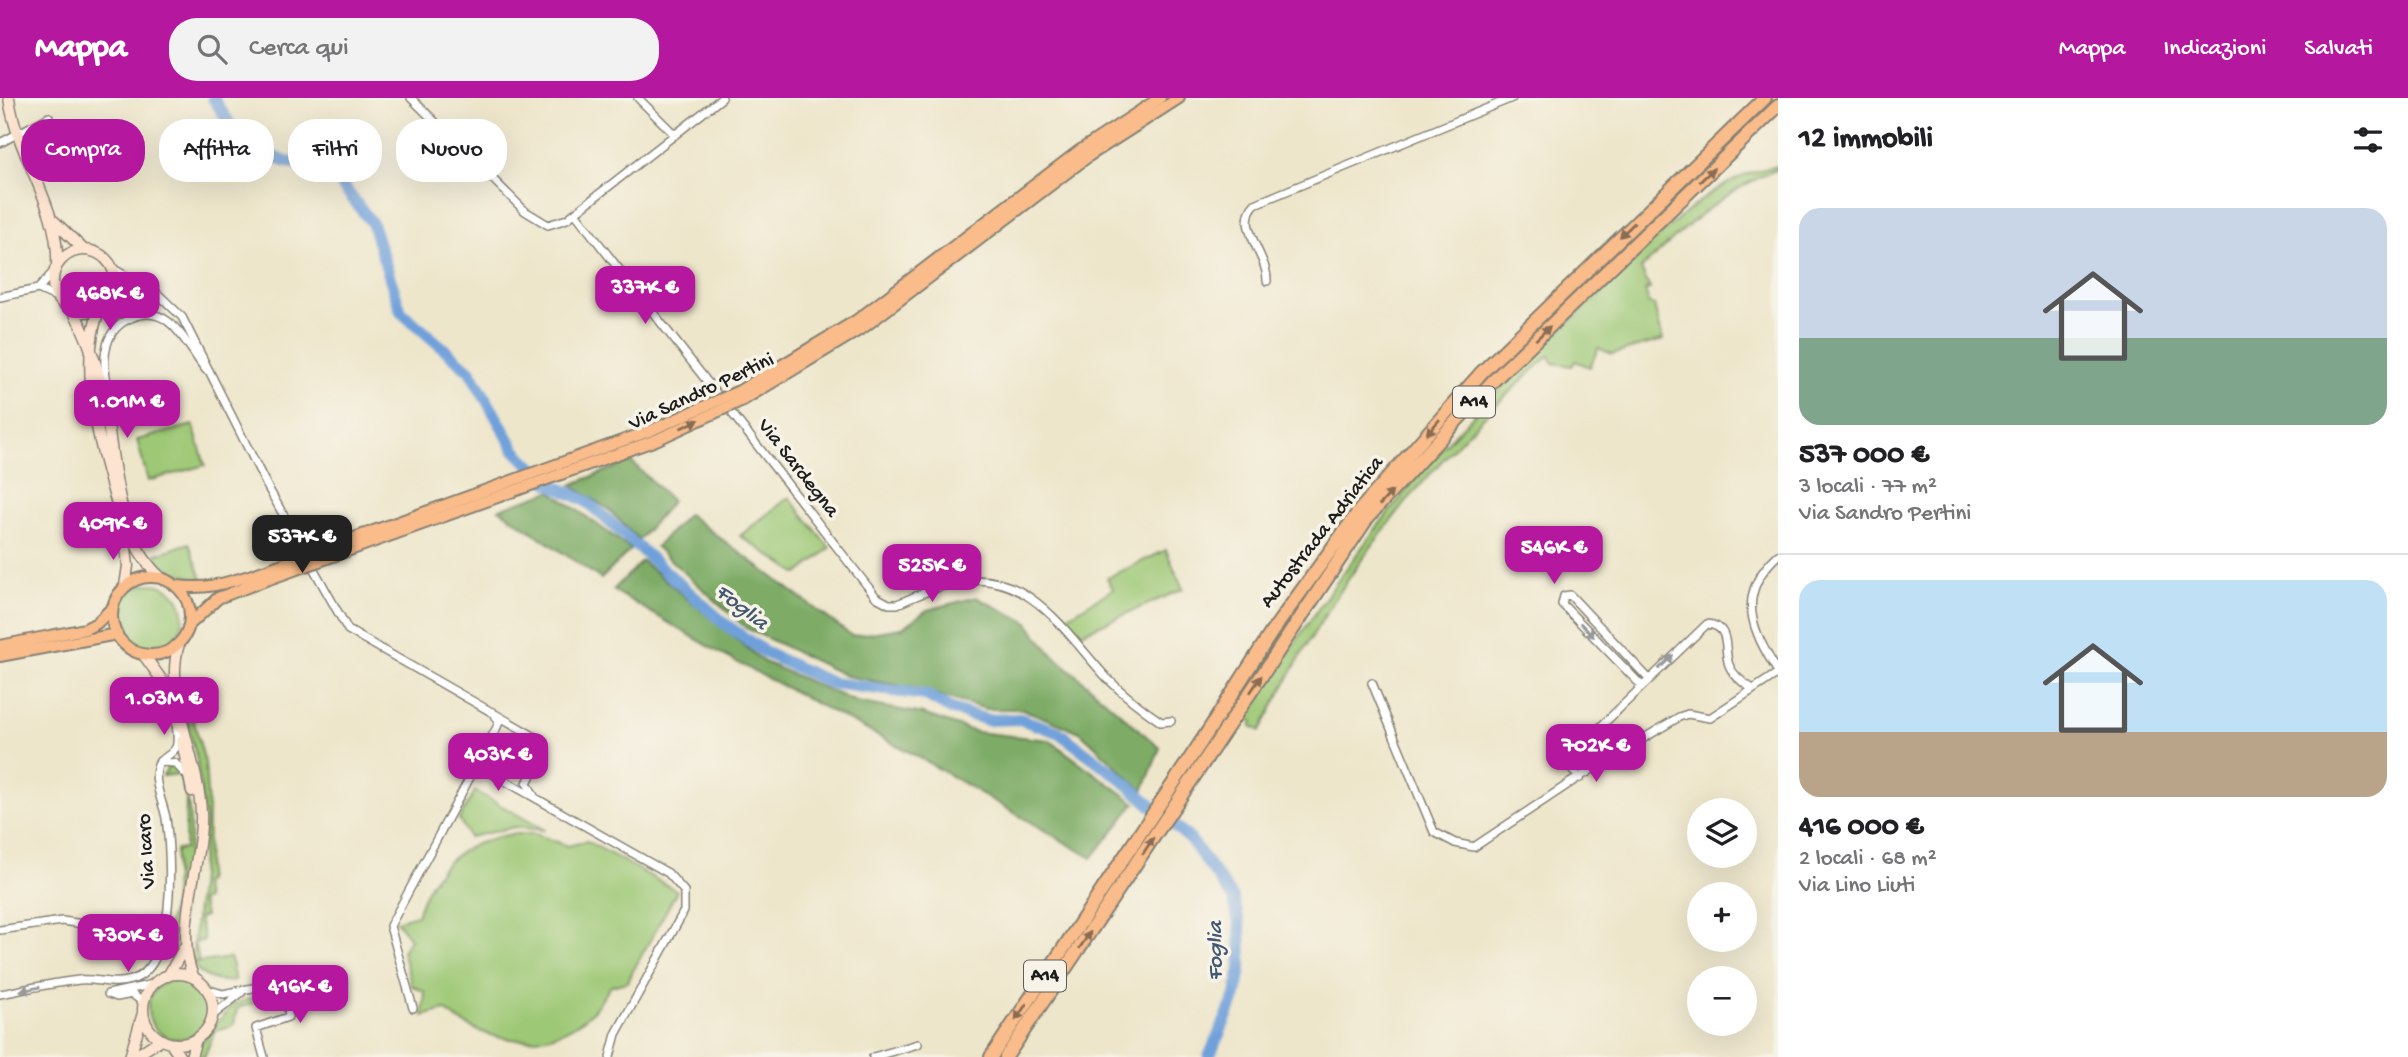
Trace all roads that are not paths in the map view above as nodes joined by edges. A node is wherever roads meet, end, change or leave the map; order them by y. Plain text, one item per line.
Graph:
1 (9, 98) edge
2 (411, 98) edge
3 (638, 98) edge
4 (722, 98) edge
5 (1160, 98) edge
6 (1179, 98) edge
7 (1512, 98) edge
8 (1765, 98) edge
9 (1778, 106) edge
10 (48, 117) dead end
11 (16, 134) junction
12 (676, 135) junction
13 (0, 143) edge
14 (575, 213) junction
15 (54, 221) junction
16 (84, 250) junction
17 (56, 268) junction
18 (112, 268) junction
19 (1267, 281) dead end
20 (138, 283) junction
21 (114, 287) junction
22 (38, 289) junction
23 (0, 297) edge
24 (58, 298) junction
25 (101, 306) junction
26 (73, 310) junction
27 (91, 351) junction
28 (214, 381) junction
29 (741, 395) junction
30 (111, 435) junction
31 (1778, 555) edge
32 (160, 577) junction
33 (257, 578) junction
34 (125, 586) junction
35 (177, 586) junction
36 (113, 607) junction
37 (190, 624) junction
38 (117, 634) junction
39 (178, 644) junction
40 (0, 646) edge
41 (143, 654) junction
42 (0, 656) edge
43 (1778, 672) edge
44 (1649, 679) junction
45 (1372, 682) dead end
46 (1642, 686) junction
47 (1753, 689) junction
48 (493, 711) junction
49 (176, 718) junction
50 (1171, 721) dead end
51 (1212, 737) junction
52 (160, 761) junction
53 (477, 765) junction
54 (1580, 778) junction
55 (192, 790) junction
56 (534, 796) junction
57 (198, 851) junction
58 (1105, 899) junction
59 (0, 930) edge
60 (164, 930) junction
61 (186, 944) junction
62 (168, 975) junction
63 (194, 978) junction
64 (102, 982) junction
65 (154, 984) junction
66 (206, 989) junction
67 (245, 990) junction
68 (0, 994) edge
69 (108, 994) junction
70 (143, 1008) junction
71 (413, 1009) dead end
72 (212, 1016) junction
73 (196, 1039) junction
74 (160, 1040) junction
75 (172, 1044) junction
76 (918, 1044) dead end
77 (132, 1057) edge
78 (180, 1057) edge
79 (191, 1057) edge
80 (264, 1057) edge
81 (610, 1057) edge
82 (873, 1057) edge
83 (991, 1057) edge
84 (1006, 1057) edge

1 - 11 main road
2 - 14 street
3 - 12 street
4 - 12 street
5 - 29 main road, Via Sandro Pertini
6 - 29 main road, Via Sandro Pertini
7 - 19 street
8 -> 51 highway, Autostrada Adriatica / A14
51 -> 9 highway, Autostrada Adriatica / A14
10 - 11 street
11 - 13 street
11 - 15 main road
12 - 14 street
14 - 50 street, Via Sardegna
15 - 16 main road
15 - 17 main road
16 - 17 main road
16 - 18 main road
17 - 22 street
17 - 24 main road
18 - 20 street
18 - 21 main road
20 - 21 street
20 - 28 street
21 - 25 main road
22 - 23 street
22 - 24 street
24 - 26 main road
25 - 26 main road
25 - 27 main road
26 - 27 main road
27 - 30 main road
27 - 34 main road
28 - 30 street
28 - 48 street
29 - 33 main road, Via Sandro Pertini, bridge
30 - 32 main road
31 - 43 street
32 - 34 main road
32 - 35 main road
33 - 35 main road, Via Sandro Pertini
33 - 37 main road, Via Sandro Pertini
34 - 36 main road
35 - 37 main road
36 - 38 main road
36 - 40 main road
37 - 39 main road
38 - 41 main road
38 - 42 main road
39 - 41 main road
39 - 57 main road
41 - 49 main road
43 - 47 street
44 - 46 street
44 -> 46 street
44 -> 47 street
45 - 54 street
46 - 54 street
47 - 54 street
48 - 53 street
48 - 56 street
49 - 52 street
49 - 55 main road
51 - 58 highway, Autostrada Adriatica / A14
52 - 55 street
52 - 60 street, Via Icaro
53 - 56 street
53 - 71 street
55 - 57 main road
56 - 81 street
57 - 61 main road
58 -> 83 highway, Autostrada Adriatica / A14
84 -> 58 highway, Autostrada Adriatica / A14
59 - 60 street
60 - 64 street, Via Icaro
61 - 62 main road
61 - 63 main road
62 - 63 main road
62 - 65 main road
63 - 66 main road
64 -> 68 street, Via Icaro
64 - 69 street
65 - 69 street
65 - 70 main road
66 - 67 street
66 - 72 main road
67 - 72 street
67 - 80 street
69 - 70 street
70 - 74 main road
70 - 77 main road
72 - 73 main road
73 - 75 main road
73 - 79 main road
74 - 75 main road
74 - 77 main road
75 - 78 main road
76 - 82 street

